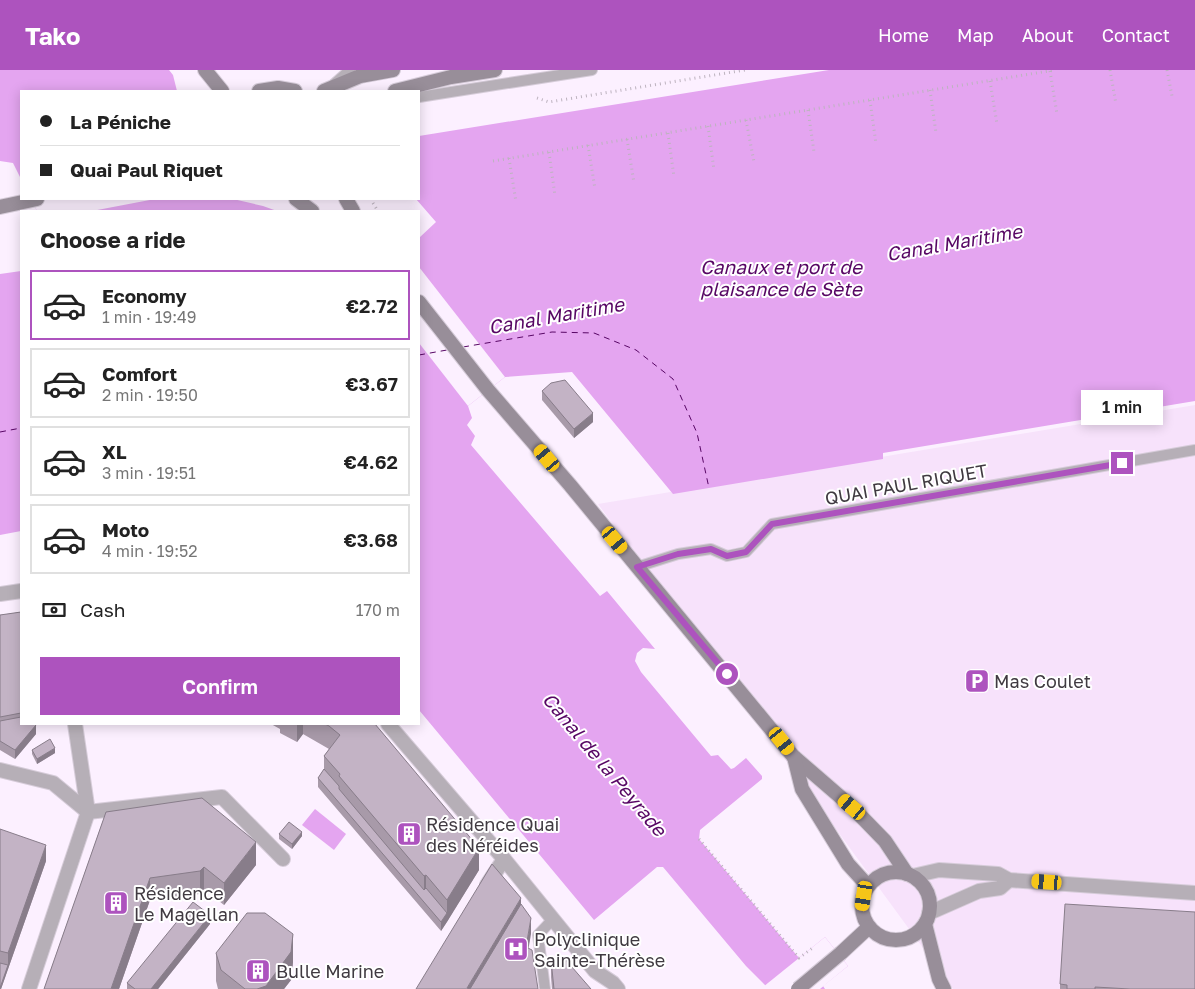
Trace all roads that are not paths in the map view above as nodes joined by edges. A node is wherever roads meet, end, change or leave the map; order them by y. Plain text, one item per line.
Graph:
1 (205, 70) edge
2 (350, 70) edge
3 (393, 70) edge
4 (495, 70) edge
5 (592, 70) edge
6 (221, 90) edge
7 (265, 90) edge
8 (289, 90) edge
9 (326, 90) edge
10 (327, 90) edge
11 (405, 90) edge
12 (420, 97) edge
13 (30, 200) edge
14 (297, 200) edge
15 (0, 207) edge
16 (311, 210) edge
17 (420, 303) edge
18 (1195, 450) edge
19 (637, 567) junction
20 (20, 591) edge
21 (0, 594) edge
22 (75, 725) edge
23 (389, 725) edge
24 (793, 756) junction
25 (0, 770) edge
26 (88, 812) junction
27 (283, 859) dead end
28 (504, 859) junction
29 (910, 875) junction
30 (1010, 880) junction
31 (868, 886) junction
32 (1195, 894) edge
33 (480, 896) edge
34 (554, 919) junction
35 (927, 919) junction
36 (869, 927) junction
37 (615, 986) edge
38 (29, 989) edge
39 (545, 989) edge
40 (798, 989) edge
41 (944, 989) edge

1 - 6 main road
2 - 9 lane
3 - 10 main road
4 - 11 main road
5 - 12 lane
7 - 8 main road
13 - 15 main road
14 - 16 main road
17 - 19 main road
18 - 19 lane, QUAI PAUL RIQUET
19 - 24 main road
20 - 21 street
22 - 26 street
23 - 28 street
24 - 29 main road
24 - 31 main road
25 - 26 street
26 - 27 street
26 - 38 street
28 - 33 street
28 - 34 street
29 - 30 street
29 - 31 main road
29 - 35 main road
30 - 32 street
30 - 35 street
31 - 36 main road
34 - 37 street
34 - 39 lane
35 - 36 main road
35 - 41 main road
36 - 40 main road, bridge

